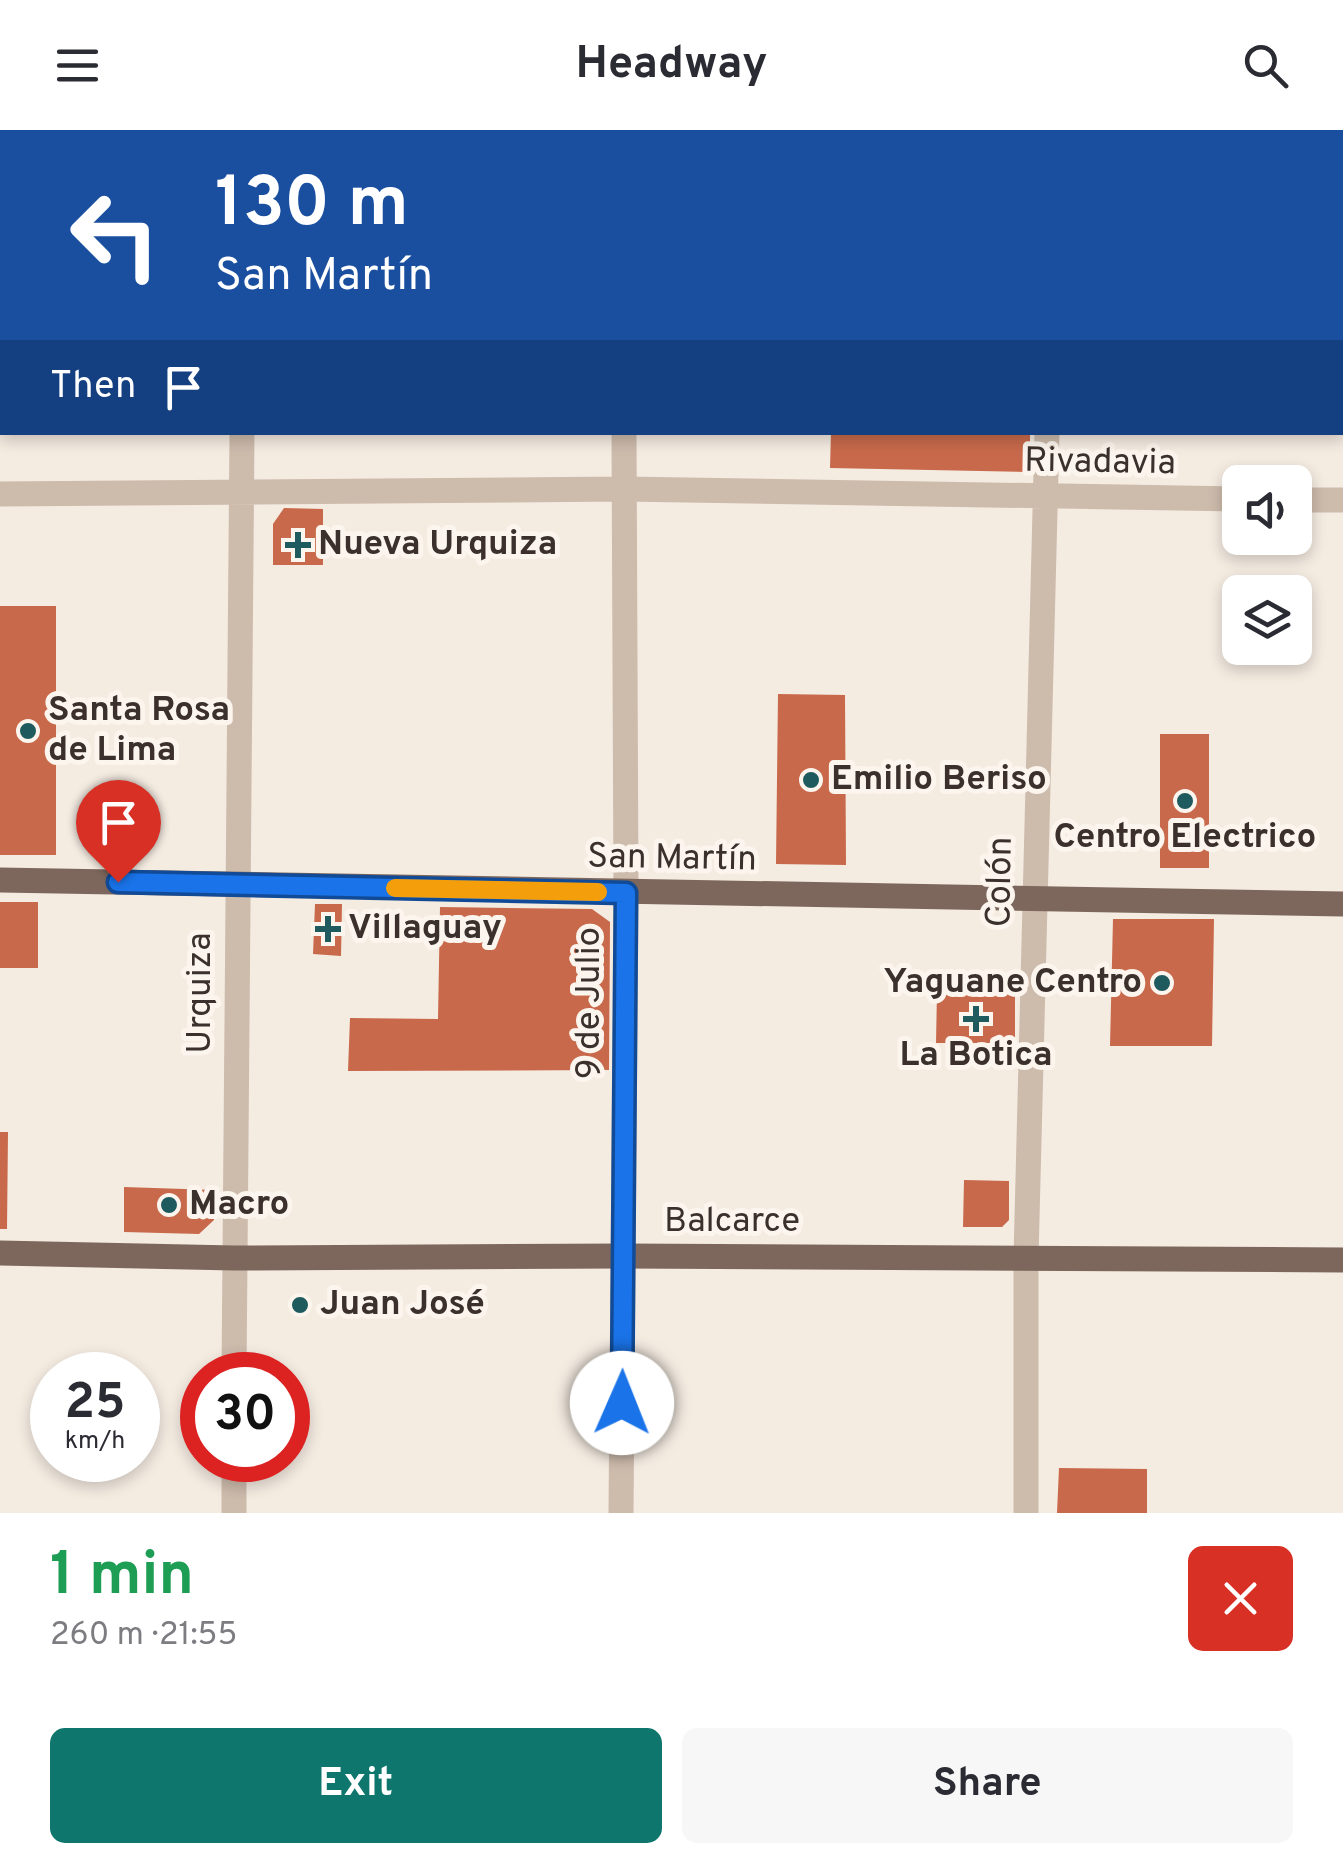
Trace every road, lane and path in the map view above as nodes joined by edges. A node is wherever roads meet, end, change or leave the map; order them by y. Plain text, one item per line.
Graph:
1 (242, 435) edge
2 (624, 435) edge
3 (1047, 435) edge
4 (624, 489) junction
5 (241, 492) junction
6 (0, 494) edge
7 (1046, 498) junction
8 (1222, 499) edge
9 (1312, 500) edge
10 (1343, 500) edge
11 (0, 880) edge
12 (237, 884) junction
13 (626, 893) junction
14 (1036, 901) junction
15 (1343, 904) edge
16 (0, 1252) edge
17 (624, 1256) junction
18 (234, 1258) junction
19 (1026, 1258) junction
20 (1343, 1260) edge
21 (234, 1352) edge
22 (234, 1482) edge
23 (234, 1513) edge
24 (621, 1513) edge
25 (1026, 1513) edge

1 - 5 street, Urquiza
2 - 4 street, 9 de Julio
3 - 7 street, Colón
4 - 5 street, Rivadavia
4 - 7 street, Rivadavia
4 - 13 street, 9 de Julio
5 - 6 street, Rivadavia
5 - 12 street, Urquiza
7 - 8 street, Rivadavia
7 - 14 street, Colón
9 - 10 street
11 - 12 main road, San Martín
12 - 13 main road, San Martín
12 - 18 street, Urquiza
13 - 14 main road, San Martín
13 - 17 street, 9 de Julio
14 - 15 main road, San Martín
14 - 19 street, Colón
16 - 18 main road, Balcarce
17 - 18 main road, Balcarce
17 - 19 main road, Balcarce
17 - 24 street, 9 de Julio
18 - 21 street, Urquiza
19 - 20 main road, Balcarce
19 - 25 street, Colón
22 - 23 street

